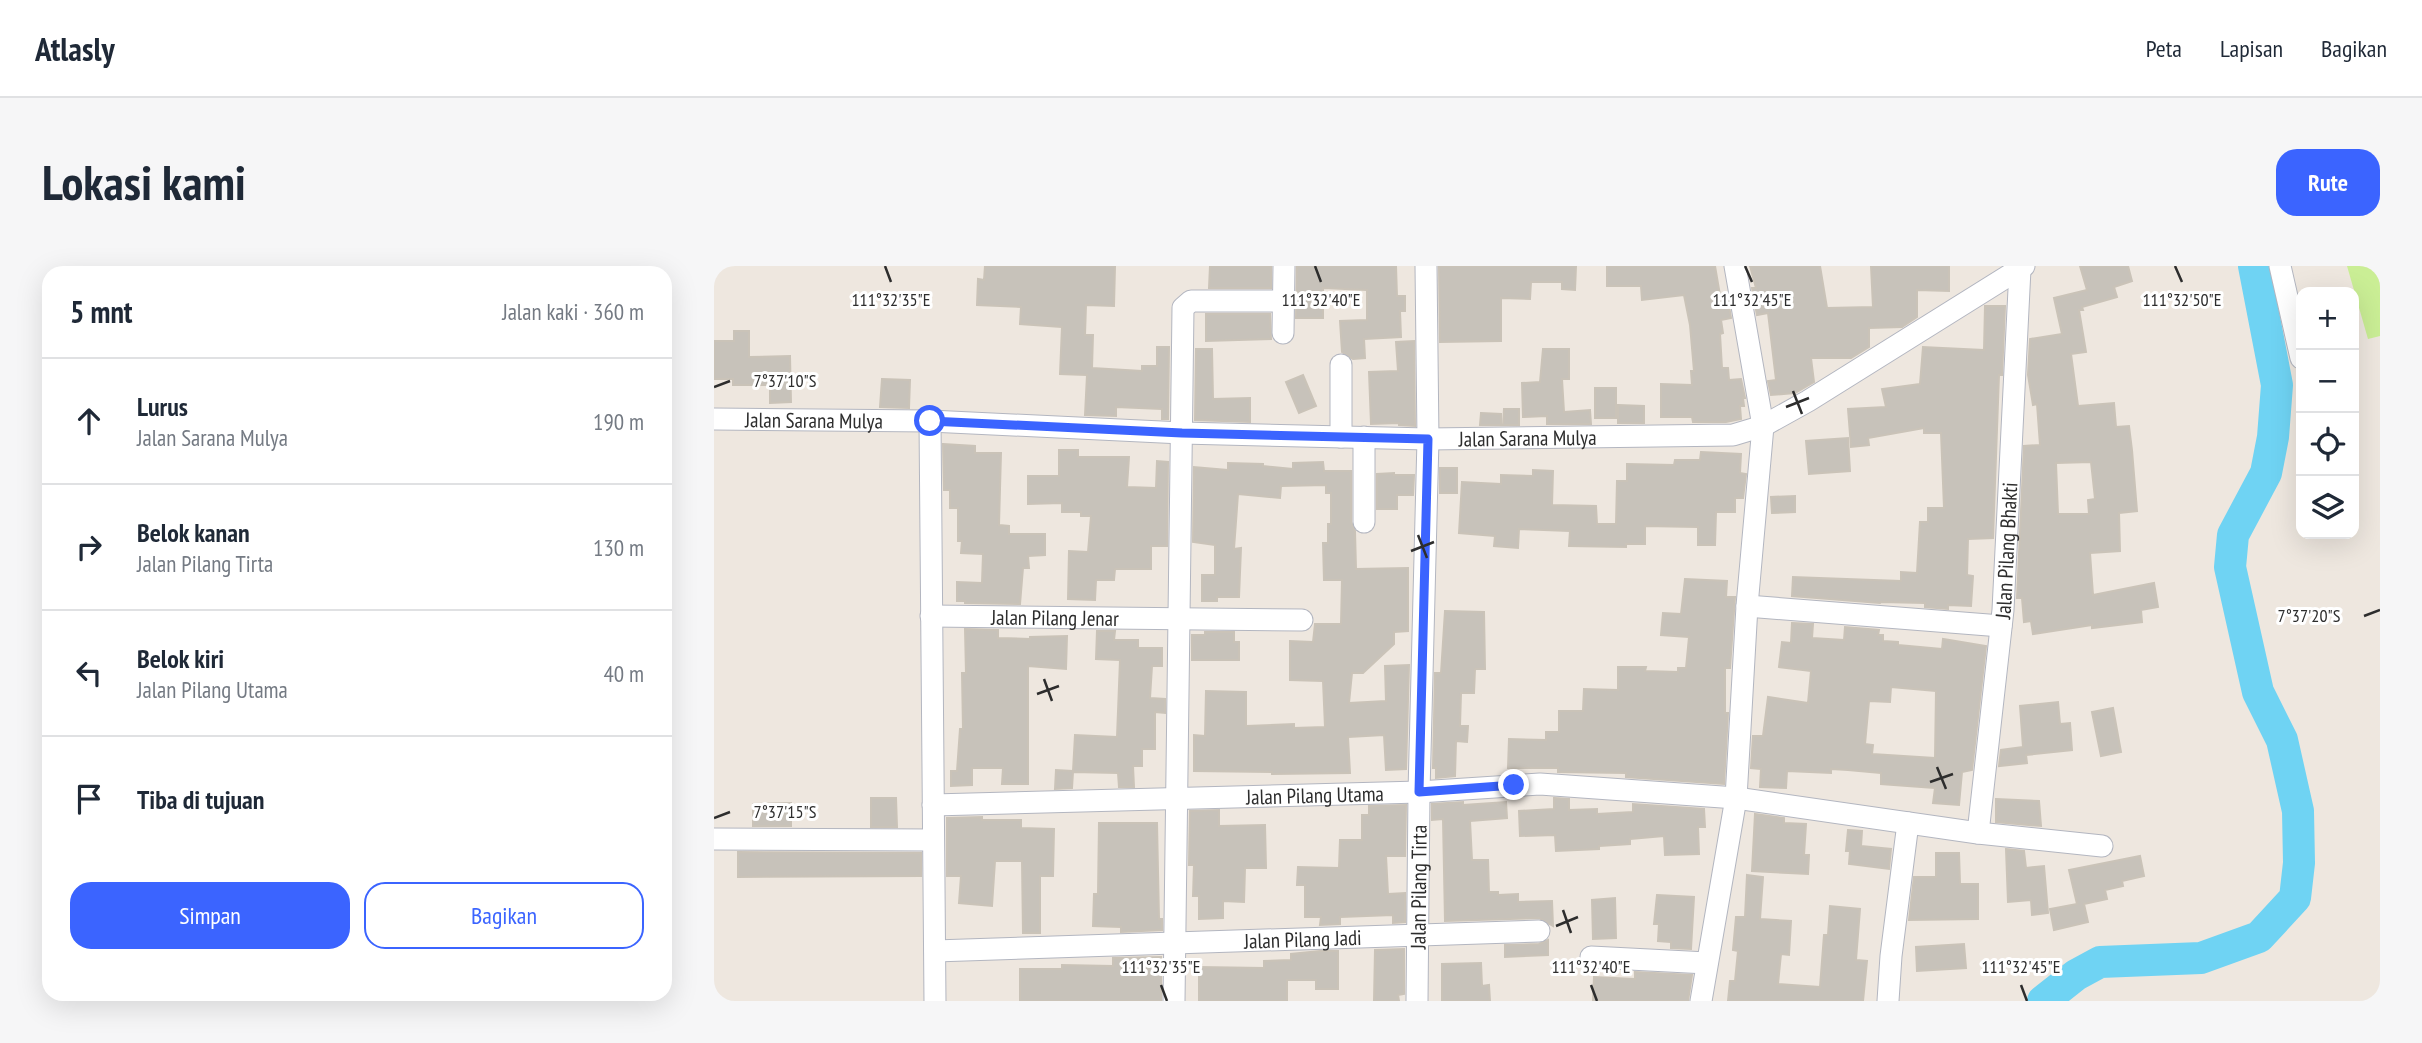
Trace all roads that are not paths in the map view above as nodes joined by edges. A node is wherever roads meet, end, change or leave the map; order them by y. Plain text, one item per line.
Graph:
1 (1284, 266) edge
2 (1426, 266) edge
3 (1735, 266) edge
4 (2280, 266) edge
5 (2022, 267) edge
6 (1283, 301) junction
7 (1283, 333) dead end
8 (2299, 350) edge
9 (1341, 365) dead end
10 (714, 419) edge
11 (930, 421) junction
12 (1758, 428) junction
13 (1182, 433) junction
14 (1341, 436) junction
15 (1363, 437) junction
16 (1428, 439) junction
17 (1364, 522) dead end
18 (1747, 606) junction
19 (931, 616) junction
20 (1179, 619) junction
21 (1302, 620) dead end
22 (2001, 626) junction
23 (1419, 792) junction
24 (1177, 797) junction
25 (1736, 799) junction
26 (933, 805) junction
27 (1908, 823) junction
28 (1978, 833) junction
29 (714, 839) edge
30 (933, 840) junction
31 (2102, 846) dead end
32 (1539, 931) dead end
33 (1418, 934) junction
34 (1175, 945) junction
35 (935, 951) junction
36 (1591, 957) dead end
37 (1707, 964) junction
38 (935, 1001) edge
39 (1174, 1001) edge
40 (1417, 1001) edge
41 (1701, 1001) edge
42 (1888, 1001) edge

1 - 6 street
2 - 16 street, Jalan Pilang Tirta
3 - 12 street
4 - 8 street
5 - 12 street, Jalan Sarana Mulya
5 - 22 street, Jalan Pilang Bhakti
6 - 7 street
6 - 13 street
9 - 14 street
10 - 11 street, Jalan Sarana Mulya
11 - 13 street, Jalan Sarana Mulya
11 - 19 street
12 - 16 street, Jalan Sarana Mulya
12 - 18 street
13 - 14 street, Jalan Sarana Mulya
13 - 20 street
14 - 15 street, Jalan Sarana Mulya
15 - 16 street, Jalan Sarana Mulya
15 - 17 street
16 - 23 street, Jalan Pilang Tirta
18 - 22 street
18 - 25 street
19 - 20 street, Jalan Pilang Jenar
19 - 26 street
20 - 21 street, Jalan Pilang Jenar
20 - 24 street
22 - 28 street, Jalan Pilang Bhakti
23 - 24 street, Jalan Pilang Utama
23 - 25 street, Jalan Pilang Utama
23 - 33 street, Jalan Pilang Tirta
24 - 26 street, Jalan Pilang Utama
24 - 34 street
25 - 27 street, Jalan Pilang Utama
25 - 37 street
26 - 30 street
27 - 28 street, Jalan Pilang Utama
27 - 42 street
28 - 31 street, Jalan Pilang Utama
29 - 30 street
30 - 35 street
32 - 33 street, Jalan Pilang Jadi
33 - 34 street, Jalan Pilang Jadi
33 - 40 street, Jalan Pilang Tirta
34 - 35 street, Jalan Pilang Jadi
34 - 39 street
35 - 38 street
36 - 37 street
37 - 41 street

